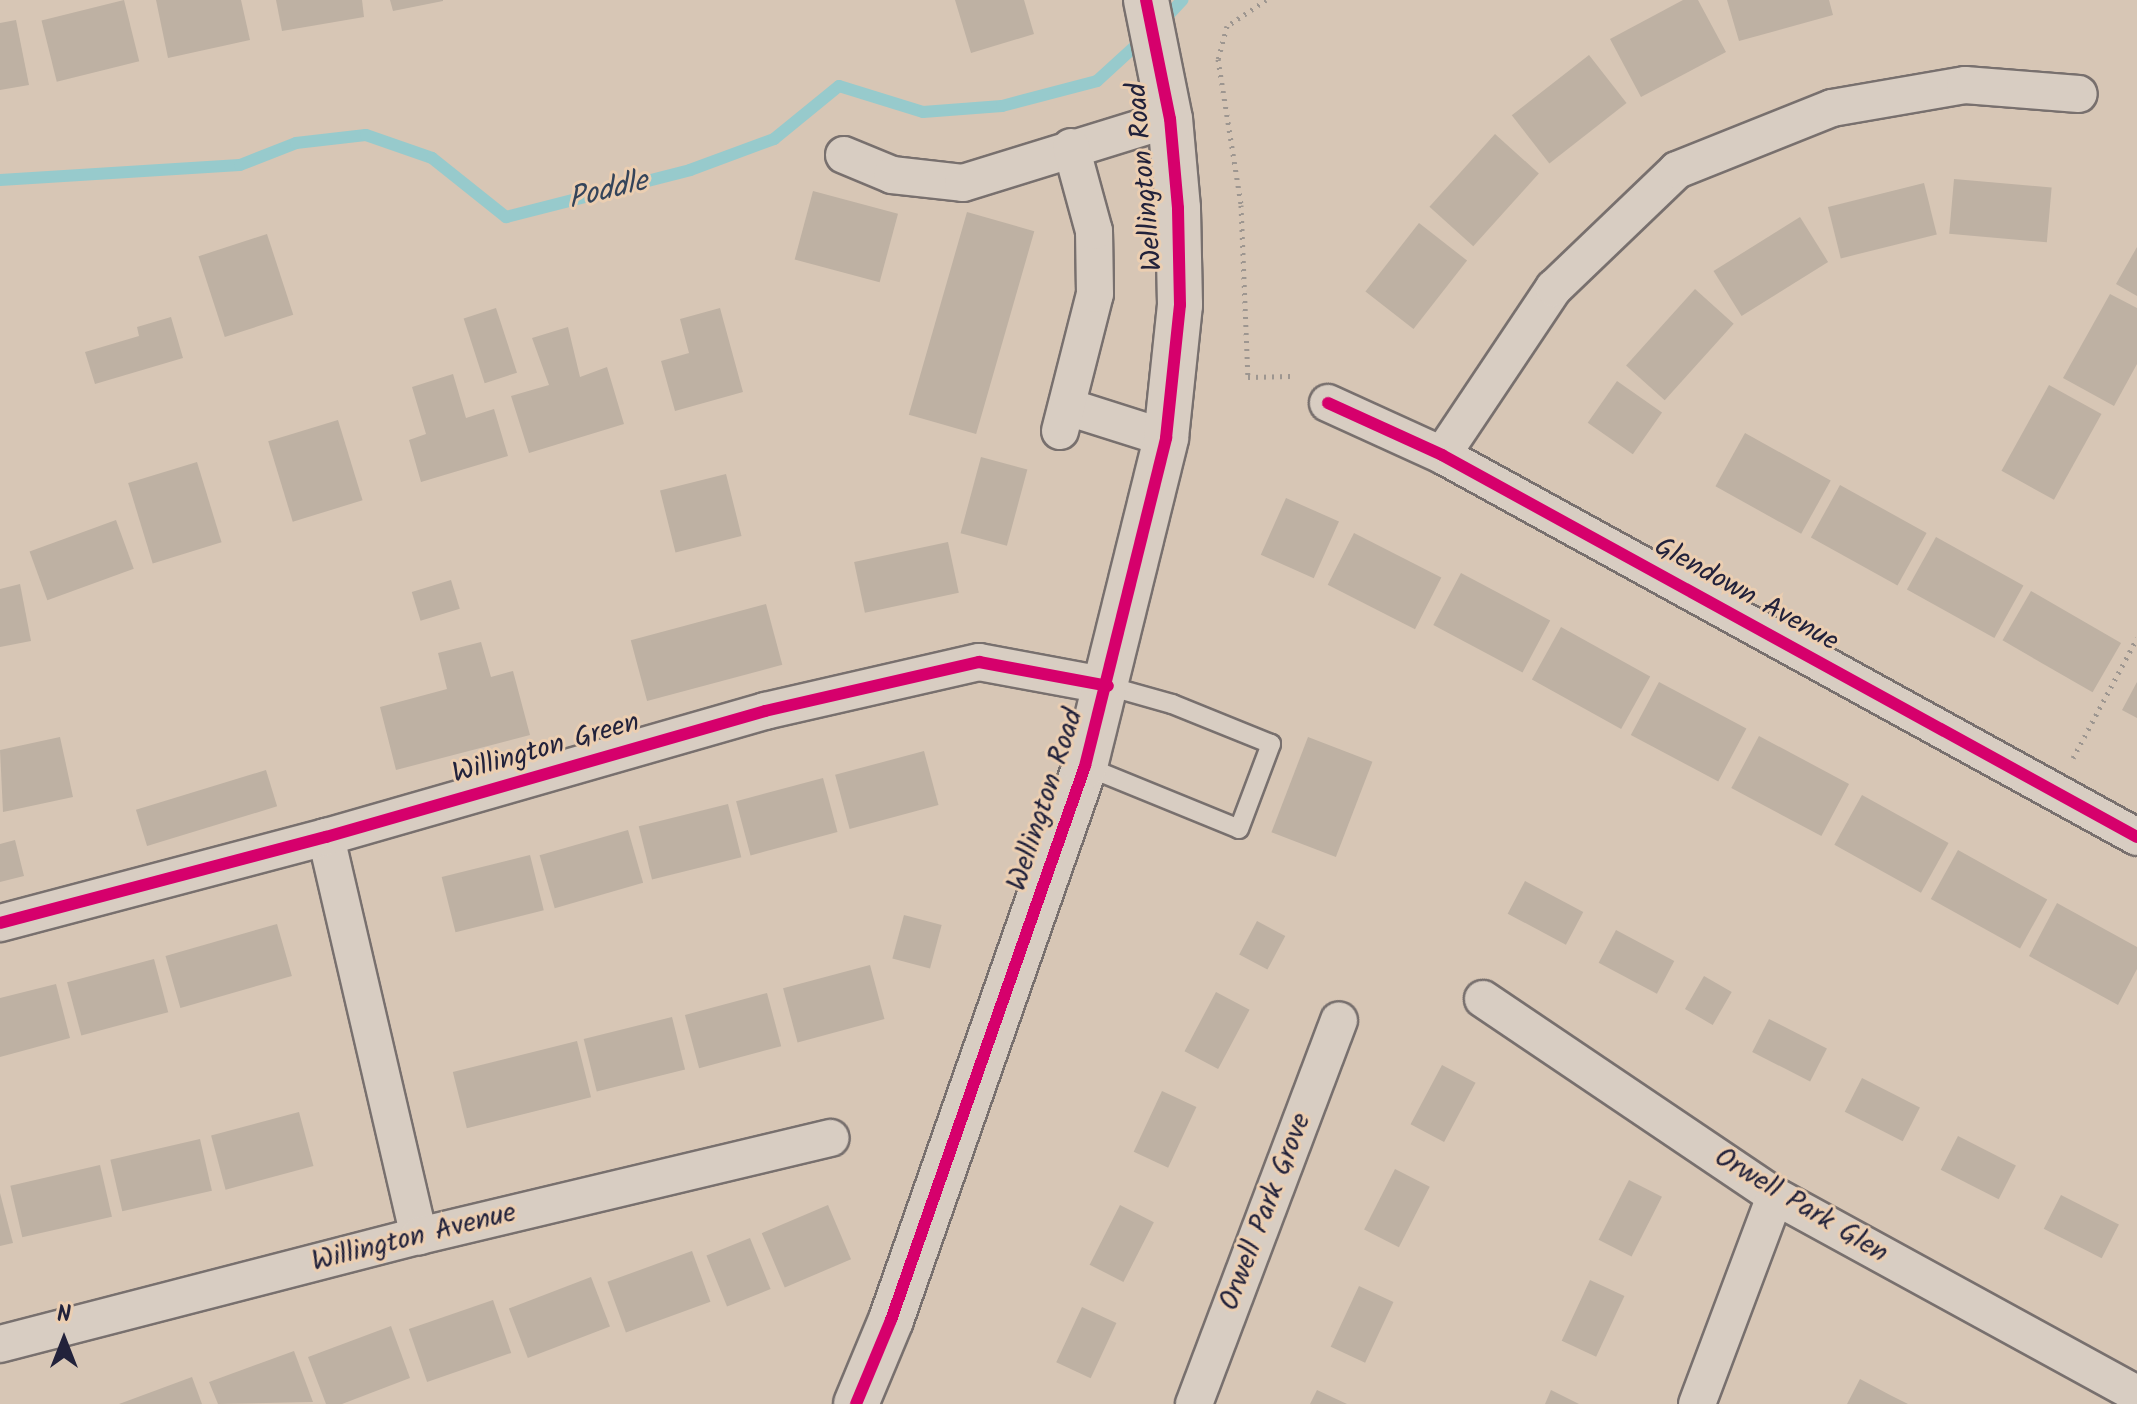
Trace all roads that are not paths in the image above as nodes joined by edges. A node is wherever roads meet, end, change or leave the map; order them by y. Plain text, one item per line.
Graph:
1 (1146, 0) edge
2 (2079, 94) dead end
3 (1166, 100) junction
4 (1071, 147) junction
5 (844, 155) dead end
6 (1328, 403) dead end
7 (1166, 438) junction
8 (1442, 455) junction
9 (1108, 686) junction
10 (1085, 766) junction
11 (326, 837) junction
12 (2137, 837) edge
13 (0, 923) edge
14 (1483, 999) dead end
15 (1339, 1020) dead end
16 (830, 1138) dead end
17 (1775, 1196) junction
18 (419, 1236) junction
19 (0, 1344) edge
20 (2131, 1391) dead end
21 (856, 1404) edge
22 (1194, 1404) edge
23 (1697, 1404) edge

1 - 3 street, Wellington Road
2 - 8 street
3 - 4 street, Wellington Road
3 - 7 street, Wellington Road
4 - 5 street, Wellington Road
4 - 7 street, Wellington Road
6 - 8 street, Glendown Avenue
7 - 9 street, Wellington Road
8 - 12 street, Glendown Avenue
9 - 10 street, Wellington Road
9 - 10 lane
9 - 11 street, Willington Green
10 - 21 street, Wellington Road
11 - 13 street, Willington Green
11 - 18 street
14 - 17 street, Orwell Park Glen
15 - 22 street, Orwell Park Grove
16 - 18 street, Willington Avenue
17 - 20 street, Orwell Park Glen
17 - 23 street
18 - 19 street, Willington Avenue

